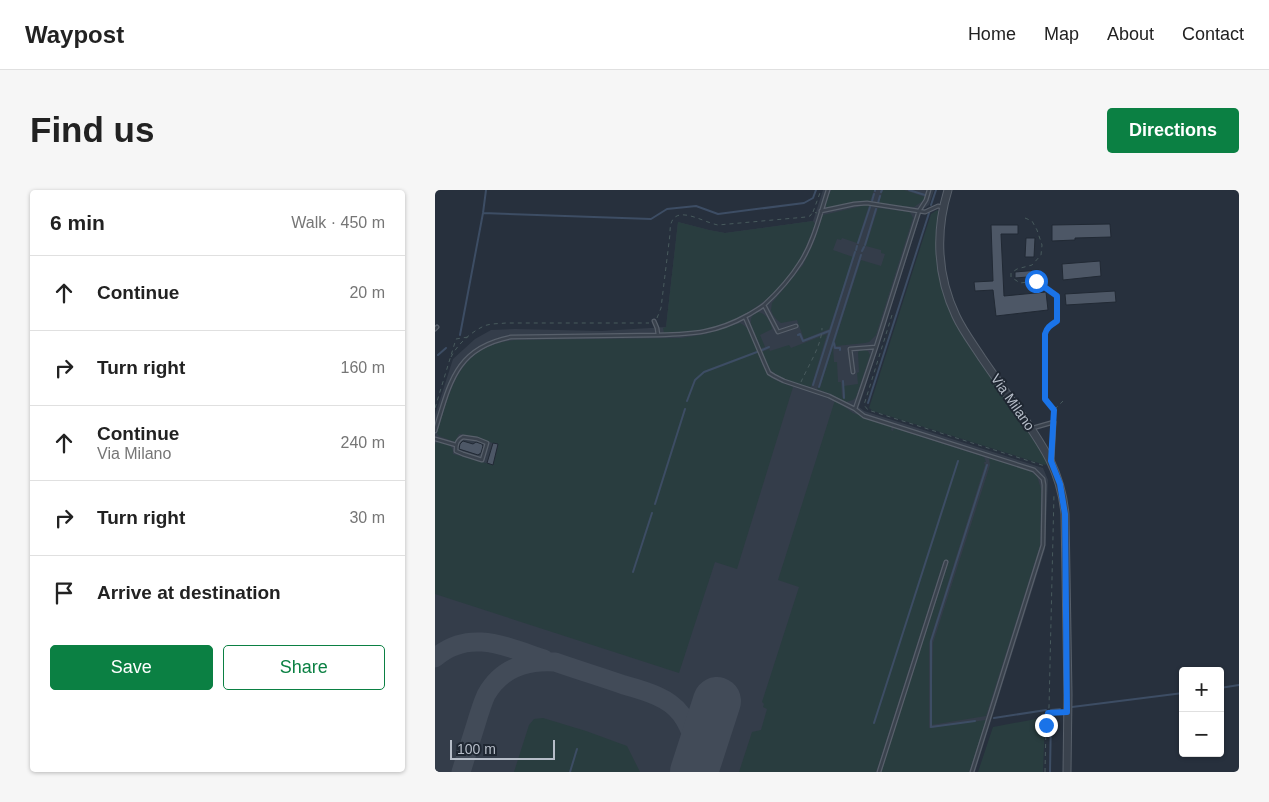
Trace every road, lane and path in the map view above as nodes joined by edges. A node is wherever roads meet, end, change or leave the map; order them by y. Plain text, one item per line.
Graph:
1 (821, 190) edge
2 (828, 190) edge
3 (929, 190) edge
4 (949, 190) edge
5 (944, 207) junction
6 (821, 211) junction
7 (919, 211) junction
8 (813, 212) junction
9 (1025, 218) dead end
10 (764, 305) junction
11 (893, 311) dead end
12 (745, 317) junction
13 (654, 321) junction
14 (796, 326) dead end
15 (822, 328) dead end
16 (658, 335) junction
17 (468, 337) junction
18 (876, 347) junction
19 (451, 357) junction
20 (853, 372) dead end
21 (799, 386) junction
22 (1063, 401) dead end
23 (435, 408) edge
24 (855, 409) junction
25 (1054, 410) junction
26 (1054, 422) junction
27 (1031, 428) junction
28 (435, 431) edge
29 (435, 439) edge
30 (456, 446) junction
31 (1051, 461) junction
32 (1048, 472) dead end
33 (1054, 488) dead end
34 (946, 562) dead end
35 (1067, 712) junction
36 (1048, 713) junction
37 (879, 772) edge
38 (972, 772) edge
39 (1045, 772) edge
40 (1067, 772) edge

1 - 8 path
2 - 6 lane
3 - 7 lane
4 - 5 street, Via Milano
5 - 7 lane
5 - 27 street, Via Milano
6 - 7 lane
6 - 8 path
6 - 10 lane
7 - 18 lane
8 - 13 path
9 - 25 path
10 - 12 lane
10 - 14 lane
11 - 32 path
12 - 16 lane
12 - 21 lane
13 - 16 lane
13 - 17 path
15 - 21 path
16 - 28 lane
17 - 19 path
17 - 19 path
18 - 20 lane
18 - 24 lane
19 - 23 path
21 - 24 lane
22 - 25 path
24 - 38 lane
25 - 26 path
26 - 27 lane
26 - 31 lane
27 - 31 street, Via Milano
29 - 30 lane
30 - 30 lane
31 - 35 street, Via Milano
33 - 36 path
34 - 37 lane
35 - 36 path
35 - 40 street, Via Milano
36 - 39 path

